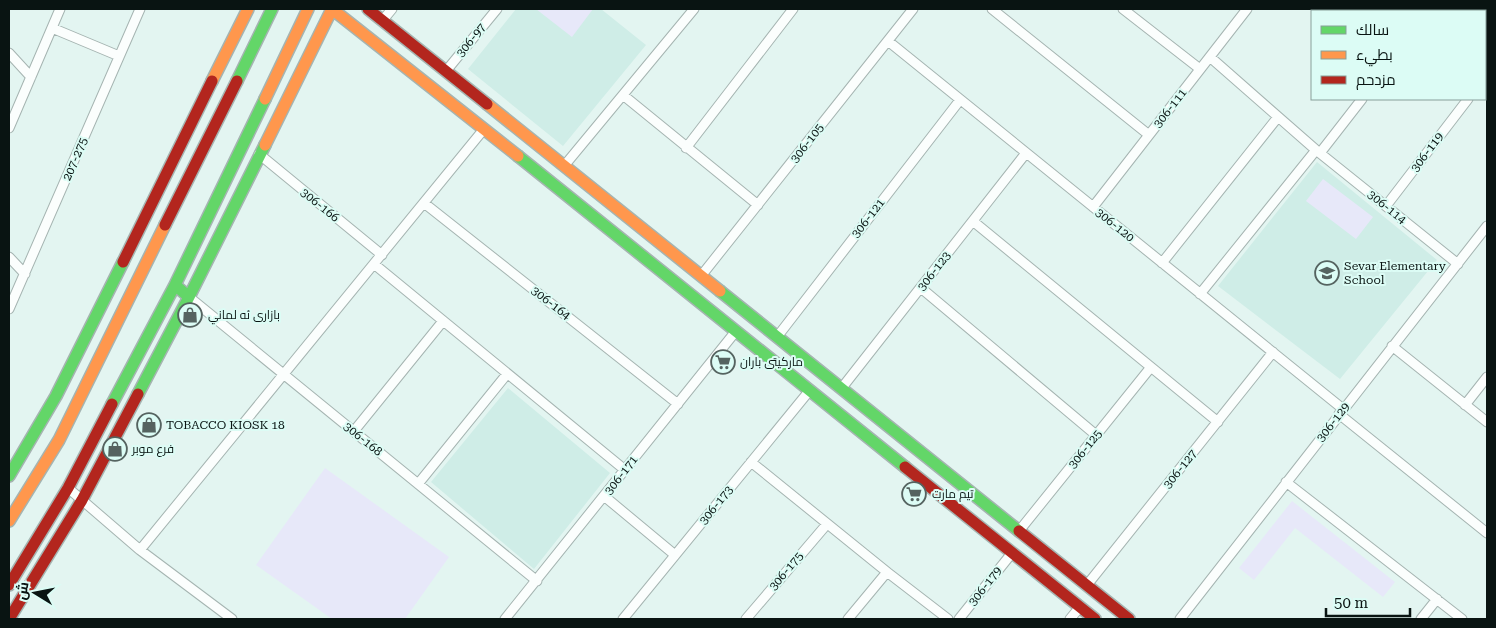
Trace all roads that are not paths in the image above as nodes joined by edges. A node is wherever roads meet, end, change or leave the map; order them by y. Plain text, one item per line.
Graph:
1 (140, 9) edge
2 (248, 9) edge
3 (272, 9) edge
4 (308, 9) edge
5 (332, 9) edge
6 (368, 9) edge
7 (392, 9) edge
8 (497, 9) edge
9 (694, 9) edge
10 (793, 9) edge
11 (913, 9) edge
12 (992, 9) edge
13 (1123, 9) edge
14 (1247, 9) edge
15 (59, 10) edge
16 (382, 21) junction
17 (52, 28) junction
18 (888, 41) junction
19 (9, 53) edge
20 (119, 56) junction
21 (1210, 56) junction
22 (1200, 69) junction
23 (446, 72) junction
24 (31, 77) junction
25 (623, 95) junction
26 (960, 100) junction
27 (1361, 100) edge
28 (1467, 100) edge
29 (1278, 117) junction
30 (9, 128) edge
31 (484, 129) junction
32 (1149, 135) junction
33 (686, 148) junction
34 (1318, 151) junction
35 (1026, 153) junction
36 (259, 154) junction
37 (564, 166) junction
38 (424, 203) junction
39 (758, 205) junction
40 (1386, 206) junction
41 (1093, 207) junction
42 (974, 222) junction
43 (1487, 226) edge
44 (382, 255) junction
45 (9, 257) edge
46 (1162, 263) junction
47 (374, 264) junction
48 (1458, 264) junction
49 (25, 274) junction
50 (701, 276) junction
51 (175, 284) junction
52 (921, 288) junction
53 (1200, 294) junction
54 (189, 297) junction
55 (9, 309) edge
56 (443, 321) junction
57 (736, 331) junction
58 (776, 337) junction
59 (1392, 346) junction
60 (1273, 352) junction
61 (1151, 367) junction
62 (284, 374) junction
63 (507, 374) junction
64 (1487, 377) edge
65 (841, 389) junction
66 (810, 390) junction
67 (678, 404) junction
68 (1466, 404) junction
69 (1341, 412) junction
70 (877, 417) junction
71 (1218, 422) junction
72 (1487, 422) edge
73 (354, 431) junction
74 (864, 434) junction
75 (1096, 435) junction
76 (751, 462) junction
77 (625, 470) junction
78 (9, 476) edge
79 (1286, 482) junction
80 (418, 484) junction
81 (68, 488) junction
82 (604, 496) junction
83 (82, 500) junction
84 (9, 521) edge
85 (827, 524) junction
86 (1019, 531) junction
87 (1487, 533) edge
88 (140, 550) junction
89 (1012, 552) junction
90 (675, 555) junction
91 (887, 572) junction
92 (536, 581) junction
93 (9, 585) edge
94 (1086, 586) junction
95 (1436, 599) junction
96 (1080, 607) junction
97 (9, 619) edge
98 (232, 619) edge
99 (505, 619) edge
100 (623, 619) edge
101 (746, 619) edge
102 (848, 619) edge
103 (948, 619) edge
104 (959, 619) edge
105 (1070, 619) edge
106 (1095, 619) edge
107 (1129, 619) edge
108 (1180, 619) edge
109 (1421, 619) edge
110 (1462, 619) edge

1 - 20 street, 207-275
2 - 78 main road
3 - 84 main road
4 - 51 main road
5 - 31 main road
5 - 36 main road
6 - 16 main road
7 - 16 street
8 - 23 street, 306-97
9 - 25 street
10 - 33 street
11 - 18 street, 306-105
12 - 32 street
13 - 22 street
14 - 21 street, 306-111
15 - 17 street
16 - 23 main road
17 - 20 street
17 - 24 street
18 - 26 street, 306-120
18 - 39 street, 306-105
19 - 24 street
20 - 49 street, 207-275
21 - 22 street, 306-111
21 - 29 street, 306-114
22 - 32 street, 306-111
23 - 37 main road
24 - 30 street
25 - 33 street
25 - 37 street
26 - 35 street, 306-120
26 - 58 street, 306-121
27 - 34 street
28 - 40 street, 306-119
29 - 34 street, 306-114
29 - 46 street
31 - 38 street
31 - 57 main road
32 - 41 street, 306-111
33 - 39 street
34 - 40 street, 306-114
34 - 53 street
35 - 41 street, 306-120
35 - 42 street, 306-123
36 - 44 street, 306-166
36 - 54 main road
37 - 50 main road
38 - 44 street
38 - 67 street, 306-164
39 - 50 street, 306-105
40 - 48 street, 306-114
41 - 46 street, 306-120
42 - 52 street, 306-123
42 - 61 street
43 - 48 street, 306-129
44 - 47 street
45 - 49 street
46 - 53 street, 306-120
47 - 56 street
47 - 62 street
48 - 59 street, 306-129
49 - 55 street, 207-275
50 - 58 main road
51 - 54 main road
51 - 81 main road
52 - 65 street, 306-123
52 - 75 street
53 - 60 street, 306-120
54 - 62 street, 306-168
54 - 83 main road
56 - 63 street
56 - 73 street
57 - 66 main road
57 - 67 street, 306-171
58 - 65 main road
59 - 68 street
59 - 69 street, 306-129
60 - 69 street, 306-120
60 - 71 street, 306-127
61 - 71 street
61 - 75 street, 306-125
62 - 73 street, 306-168
62 - 88 street
63 - 77 street
63 - 80 street
64 - 68 street
65 - 70 main road
66 - 74 main road
66 - 76 street, 306-173
67 - 77 street, 306-171
68 - 72 street
69 - 79 street, 306-129
69 - 87 street, 306-120
70 - 74 main road
70 - 86 main road
71 - 94 street, 306-127
73 - 80 street, 306-168
74 - 89 main road
75 - 86 street, 306-125
76 - 85 street
76 - 90 street, 306-173
77 - 82 street, 306-171
79 - 95 street
79 - 108 street, 306-129
80 - 92 street, 306-168
81 - 83 street
81 - 93 main road
82 - 90 street
82 - 92 street, 306-171
83 - 88 street
83 - 97 main road
85 - 91 street
85 - 101 street, 306-175
86 - 94 main road
88 - 98 street
89 - 96 main road
89 - 104 street, 306-179
90 - 100 street, 306-173
91 - 102 street
91 - 103 street
92 - 99 street, 306-171
94 - 107 main road
95 - 109 street
95 - 110 street
96 - 105 street
96 - 106 main road

